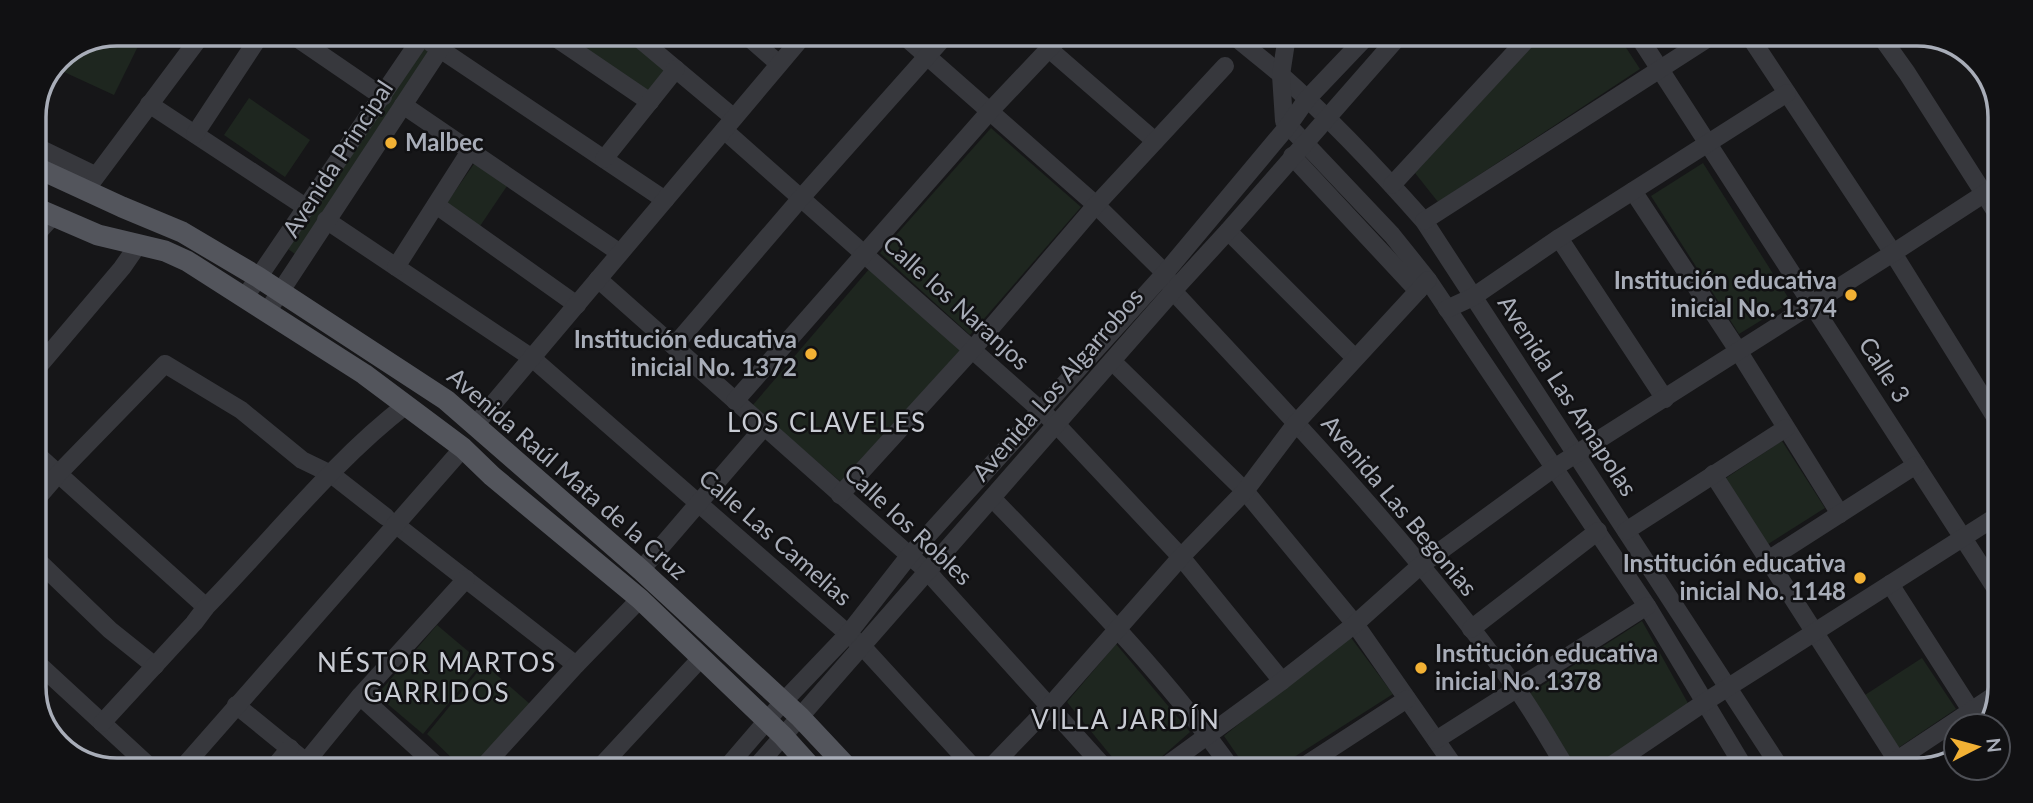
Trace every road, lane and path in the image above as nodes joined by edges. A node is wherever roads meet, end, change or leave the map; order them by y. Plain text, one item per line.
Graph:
1 (194, 46) edge
2 (253, 46) edge
3 (309, 46) edge
4 (414, 46) edge
5 (442, 46) edge
6 (452, 46) edge
7 (568, 46) edge
8 (649, 46) edge
9 (759, 46) edge
10 (795, 46) edge
11 (916, 46) edge
12 (937, 46) edge
13 (1051, 46) edge
14 (1059, 46) edge
15 (1246, 46) edge
16 (1285, 46) edge
17 (1358, 46) edge
18 (1390, 46) edge
19 (1521, 46) edge
20 (1645, 46) edge
21 (1696, 46) edge
22 (1756, 46) edge
23 (1888, 46) edge
24 (1352, 52) junction
25 (928, 57) junction
26 (779, 64) junction
27 (1225, 66) dead end
28 (676, 69) junction
29 (1660, 69) junction
30 (1281, 75) junction
31 (1359, 81) junction
32 (1787, 93) junction
33 (383, 97) junction
34 (1307, 99) junction
35 (650, 102) junction
36 (149, 104) junction
37 (403, 105) junction
38 (990, 111) junction
39 (1326, 118) junction
40 (729, 124) junction
41 (1288, 126) junction
42 (195, 134) junction
43 (1154, 141) junction
44 (1708, 143) junction
45 (1298, 150) junction
46 (470, 151) junction
47 (46, 154) edge
48 (604, 159) junction
49 (46, 170) edge
50 (1987, 182) edge
51 (90, 183) junction
52 (1392, 185) junction
53 (1633, 191) junction
54 (1987, 192) edge
55 (801, 198) junction
56 (665, 200) junction
57 (436, 205) junction
58 (1096, 205) junction
59 (307, 208) junction
60 (46, 213) edge
61 (326, 220) junction
62 (1424, 221) junction
63 (1228, 231) junction
64 (1559, 238) junction
65 (138, 245) junction
66 (620, 253) junction
67 (1893, 253) junction
68 (864, 254) junction
69 (396, 267) junction
70 (1165, 273) junction
71 (258, 277) junction
72 (598, 279) junction
73 (1423, 285) junction
74 (280, 291) junction
75 (1172, 291) junction
76 (245, 297) junction
77 (1474, 297) junction
78 (577, 305) junction
79 (1812, 305) junction
80 (1447, 309) junction
81 (267, 312) junction
82 (674, 346) junction
83 (972, 350) junction
84 (1739, 352) junction
85 (46, 358) edge
86 (532, 358) junction
87 (1355, 358) junction
88 (1112, 361) junction
89 (1665, 399) junction
90 (735, 401) junction
91 (406, 405) junction
92 (1988, 405) edge
93 (1041, 411) junction
94 (1297, 422) junction
95 (476, 424) junction
96 (1056, 424) junction
97 (764, 426) junction
98 (1786, 428) junction
99 (463, 448) junction
100 (1574, 454) junction
101 (46, 463) edge
102 (1916, 465) junction
103 (1554, 468) junction
104 (58, 474) junction
105 (331, 474) junction
106 (1713, 474) junction
107 (46, 488) edge
108 (1245, 491) junction
109 (841, 495) junction
110 (992, 498) junction
111 (698, 503) junction
112 (1840, 514) junction
113 (391, 520) junction
114 (1988, 522) edge
115 (1598, 531) junction
116 (1626, 531) junction
117 (1963, 537) junction
118 (909, 556) junction
119 (1181, 557) junction
120 (1768, 560) junction
121 (1421, 565) junction
122 (46, 568) edge
123 (641, 570) junction
124 (927, 571) junction
125 (1988, 576) edge
126 (466, 579) junction
127 (1890, 584) junction
128 (640, 599) junction
129 (1647, 606) junction
130 (206, 607) junction
131 (1355, 624) junction
132 (1117, 628) junction
133 (1471, 629) junction
134 (1814, 633) junction
135 (855, 640) junction
136 (702, 657) junction
137 (576, 665) junction
138 (155, 666) junction
139 (46, 671) edge
140 (1282, 681) junction
141 (1727, 688) junction
142 (1517, 689) junction
143 (360, 696) junction
144 (1407, 699) junction
145 (783, 702) junction
146 (1705, 702) junction
147 (236, 705) junction
148 (1049, 706) junction
149 (1972, 712) edge
150 (800, 717) junction
151 (767, 721) junction
152 (102, 723) junction
153 (783, 736) junction
154 (1208, 736) junction
155 (1942, 738) edge
156 (1436, 740) junction
157 (290, 748) junction
158 (140, 758) edge
159 (191, 758) edge
160 (282, 758) edge
161 (302, 758) edge
162 (314, 758) edge
163 (429, 758) edge
164 (491, 758) edge
165 (608, 758) edge
166 (735, 758) edge
167 (764, 758) edge
168 (803, 758) edge
169 (839, 758) edge
170 (966, 758) edge
171 (1000, 758) edge
172 (1096, 758) edge
173 (1177, 758) edge
174 (1224, 758) edge
175 (1316, 758) edge
176 (1448, 758) edge
177 (1560, 758) edge
178 (1622, 758) edge
179 (1738, 758) edge
180 (1774, 758) edge
181 (1889, 758) edge
182 (1908, 758) edge

1 - 36 street
2 - 42 street
3 - 33 street
4 - 33 street, Avenida Principal
5 - 37 street, Avenida Principal
6 - 48 street
7 - 35 street
8 - 28 street, Calle los Naranjos
9 - 26 street
10 - 26 street
11 - 25 street
12 - 25 street
13 - 38 street
14 - 43 street
15 - 30 street, Avenida Las Amapolas
16 - 30 street
17 - 24 street, Avenida Los Algarrobos
18 - 31 street, Avenida Los Algarrobos
19 - 52 street
20 - 29 street, Calle 3
21 - 29 street
22 - 32 street
23 - 50 street
24 - 31 street
24 - 34 street, Avenida Los Algarrobos
25 - 38 street
25 - 55 street
26 - 40 street
27 - 43 street
28 - 35 street
28 - 40 street, Calle los Naranjos
29 - 44 street, Calle 3
29 - 62 street
30 - 34 street, Avenida Las Amapolas
30 - 41 street
31 - 39 street, Avenida Los Algarrobos
32 - 44 street
32 - 67 street
33 - 59 street, Avenida Principal
34 - 39 street, Avenida Las Amapolas
34 - 41 street, Avenida Los Algarrobos
35 - 48 street
36 - 42 street
36 - 51 street
37 - 46 street
37 - 61 street, Avenida Principal
38 - 58 street
38 - 68 street
39 - 45 street, Avenida Los Algarrobos
39 - 52 street, Avenida Las Amapolas
40 - 55 street, Calle los Naranjos
40 - 56 street
41 - 45 street
41 - 70 street, Avenida Los Algarrobos
42 - 59 street
43 - 58 street
44 - 53 street
44 - 79 street, Calle 3
45 - 63 street, Avenida Los Algarrobos
45 - 73 street, Avenida Las Amapolas
46 - 57 street
46 - 66 street
47 - 51 street
48 - 56 street
49 - 51 main road, Avenida Raúl Mata de la Cruz
51 - 71 main road, Avenida Raúl Mata de la Cruz
52 - 62 street, Avenida Las Amapolas
53 - 64 street
53 - 84 street
54 - 67 street
55 - 68 street, Calle los Naranjos
55 - 82 street
56 - 66 street
57 - 69 street
57 - 78 street
58 - 70 street
58 - 83 street
59 - 71 street, Avenida Principal
60 - 65 main road, Avenida Raúl Mata de la Cruz
61 - 69 street, Calle Las Camelias
61 - 74 street, Avenida Principal
62 - 77 street, Avenida Las Amapolas
63 - 75 street, Avenida Los Algarrobos
63 - 87 street
64 - 77 street
64 - 89 street
65 - 76 main road, Avenida Raúl Mata de la Cruz
65 - 85 street
66 - 72 street
67 - 79 street
67 - 92 street
68 - 83 street, Calle los Naranjos
68 - 90 street
69 - 86 street, Calle Las Camelias
70 - 75 street
70 - 93 street, Avenida Los Algarrobos
71 - 74 main road, Avenida Raúl Mata de la Cruz
71 - 76 street, Avenida Principal
72 - 78 street
72 - 82 street, Calle los Robles
73 - 80 street, Avenida Las Amapolas
73 - 87 street
74 - 81 street, Avenida Principal
74 - 95 main road, Avenida Raúl Mata de la Cruz
75 - 88 street, Avenida Los Algarrobos
75 - 94 street, Avenida Las Begonias
76 - 81 main road, Avenida Raúl Mata de la Cruz
77 - 80 street
77 - 100 street, Avenida Las Amapolas
78 - 86 street
79 - 84 street
79 - 102 street, Calle 3
80 - 103 street, Avenida Las Amapolas
81 - 91 main road, Avenida Raúl Mata de la Cruz
82 - 90 street, Calle los Robles
83 - 93 street, Calle los Naranjos
83 - 109 street
84 - 89 street
84 - 98 street
86 - 95 street
86 - 111 street, Calle Las Camelias
87 - 94 street
88 - 96 street, Avenida Los Algarrobos
88 - 108 street
89 - 100 street
90 - 97 street, Calle los Robles
91 - 99 main road, Avenida Raúl Mata de la Cruz
91 - 105 street
93 - 96 street, Calle los Naranjos
93 - 118 street, Avenida Los Algarrobos
94 - 108 street
94 - 121 street, Avenida Las Begonias
95 - 123 main road, Avenida Raúl Mata de la Cruz
96 - 110 street, Avenida Los Algarrobos
96 - 119 street, Calle los Naranjos
97 - 109 street, Calle los Robles
97 - 111 street
98 - 106 street
98 - 112 street
99 - 113 street
99 - 128 main road, Avenida Raúl Mata de la Cruz
100 - 103 street
100 - 116 street, Avenida Las Amapolas
101 - 104 street
102 - 112 street
102 - 117 street, Calle 3
103 - 115 street, Avenida Las Amapolas
103 - 121 street
104 - 105 street
104 - 107 street
104 - 130 street
105 - 113 street
105 - 130 street
106 - 116 street
106 - 120 street
108 - 119 street
108 - 131 street
109 - 118 street, Calle los Robles
110 - 124 street, Avenida Los Algarrobos
110 - 132 street
111 - 123 street
111 - 135 street, Calle Las Camelias
112 - 120 street
113 - 126 street
113 - 147 street
114 - 117 street
115 - 129 street, Avenida Las Amapolas
115 - 133 street
116 - 141 street, Avenida Las Amapolas
117 - 125 street, Calle 3
117 - 127 street
118 - 124 street, Calle los Robles
118 - 135 street, Avenida Los Algarrobos
119 - 132 street
119 - 140 street, Calle los Naranjos
120 - 134 street
121 - 131 street
121 - 133 street, Avenida Las Begonias
122 - 138 street
123 - 145 main road, Avenida Raúl Mata de la Cruz
124 - 135 street, Avenida Los Algarrobos
124 - 148 street, Calle los Robles
126 - 137 street
126 - 143 street
127 - 134 street
127 - 149 street
128 - 136 main road, Avenida Raúl Mata de la Cruz
128 - 137 street
129 - 142 street
129 - 146 street, Avenida Las Amapolas
130 - 138 street
131 - 140 street
131 - 144 street
132 - 148 street
132 - 154 street
133 - 142 street, Avenida Las Begonias
134 - 141 street
134 - 181 street
135 - 145 street, Avenida Los Algarrobos
135 - 150 street, Avenida Los Algarrobos
135 - 170 street, Calle Las Camelias
136 - 151 main road, Avenida Raúl Mata de la Cruz
136 - 165 street
137 - 164 street
138 - 152 street
139 - 152 street
140 - 154 street
141 - 146 street
141 - 180 street, Avenida Las Amapolas
142 - 156 street
142 - 177 street, Avenida Las Begonias
143 - 162 street
143 - 163 street
144 - 156 street
144 - 175 street
145 - 150 main road, Avenida Raúl Mata de la Cruz
145 - 151 street, Avenida Los Algarrobos
146 - 178 street
146 - 179 street, Avenida Las Amapolas
147 - 157 street
147 - 159 street
148 - 171 street
148 - 172 street, Calle los Robles
150 - 153 street, Avenida Los Algarrobos
150 - 169 main road, Avenida Raúl Mata de la Cruz
151 - 153 main road, Avenida Raúl Mata de la Cruz
151 - 166 street, Avenida Los Algarrobos
152 - 158 street
153 - 167 street, Avenida Los Algarrobos
153 - 168 main road, Avenida Raúl Mata de la Cruz
154 - 173 street
154 - 174 street
155 - 182 street
156 - 176 street
157 - 160 street
157 - 161 street

